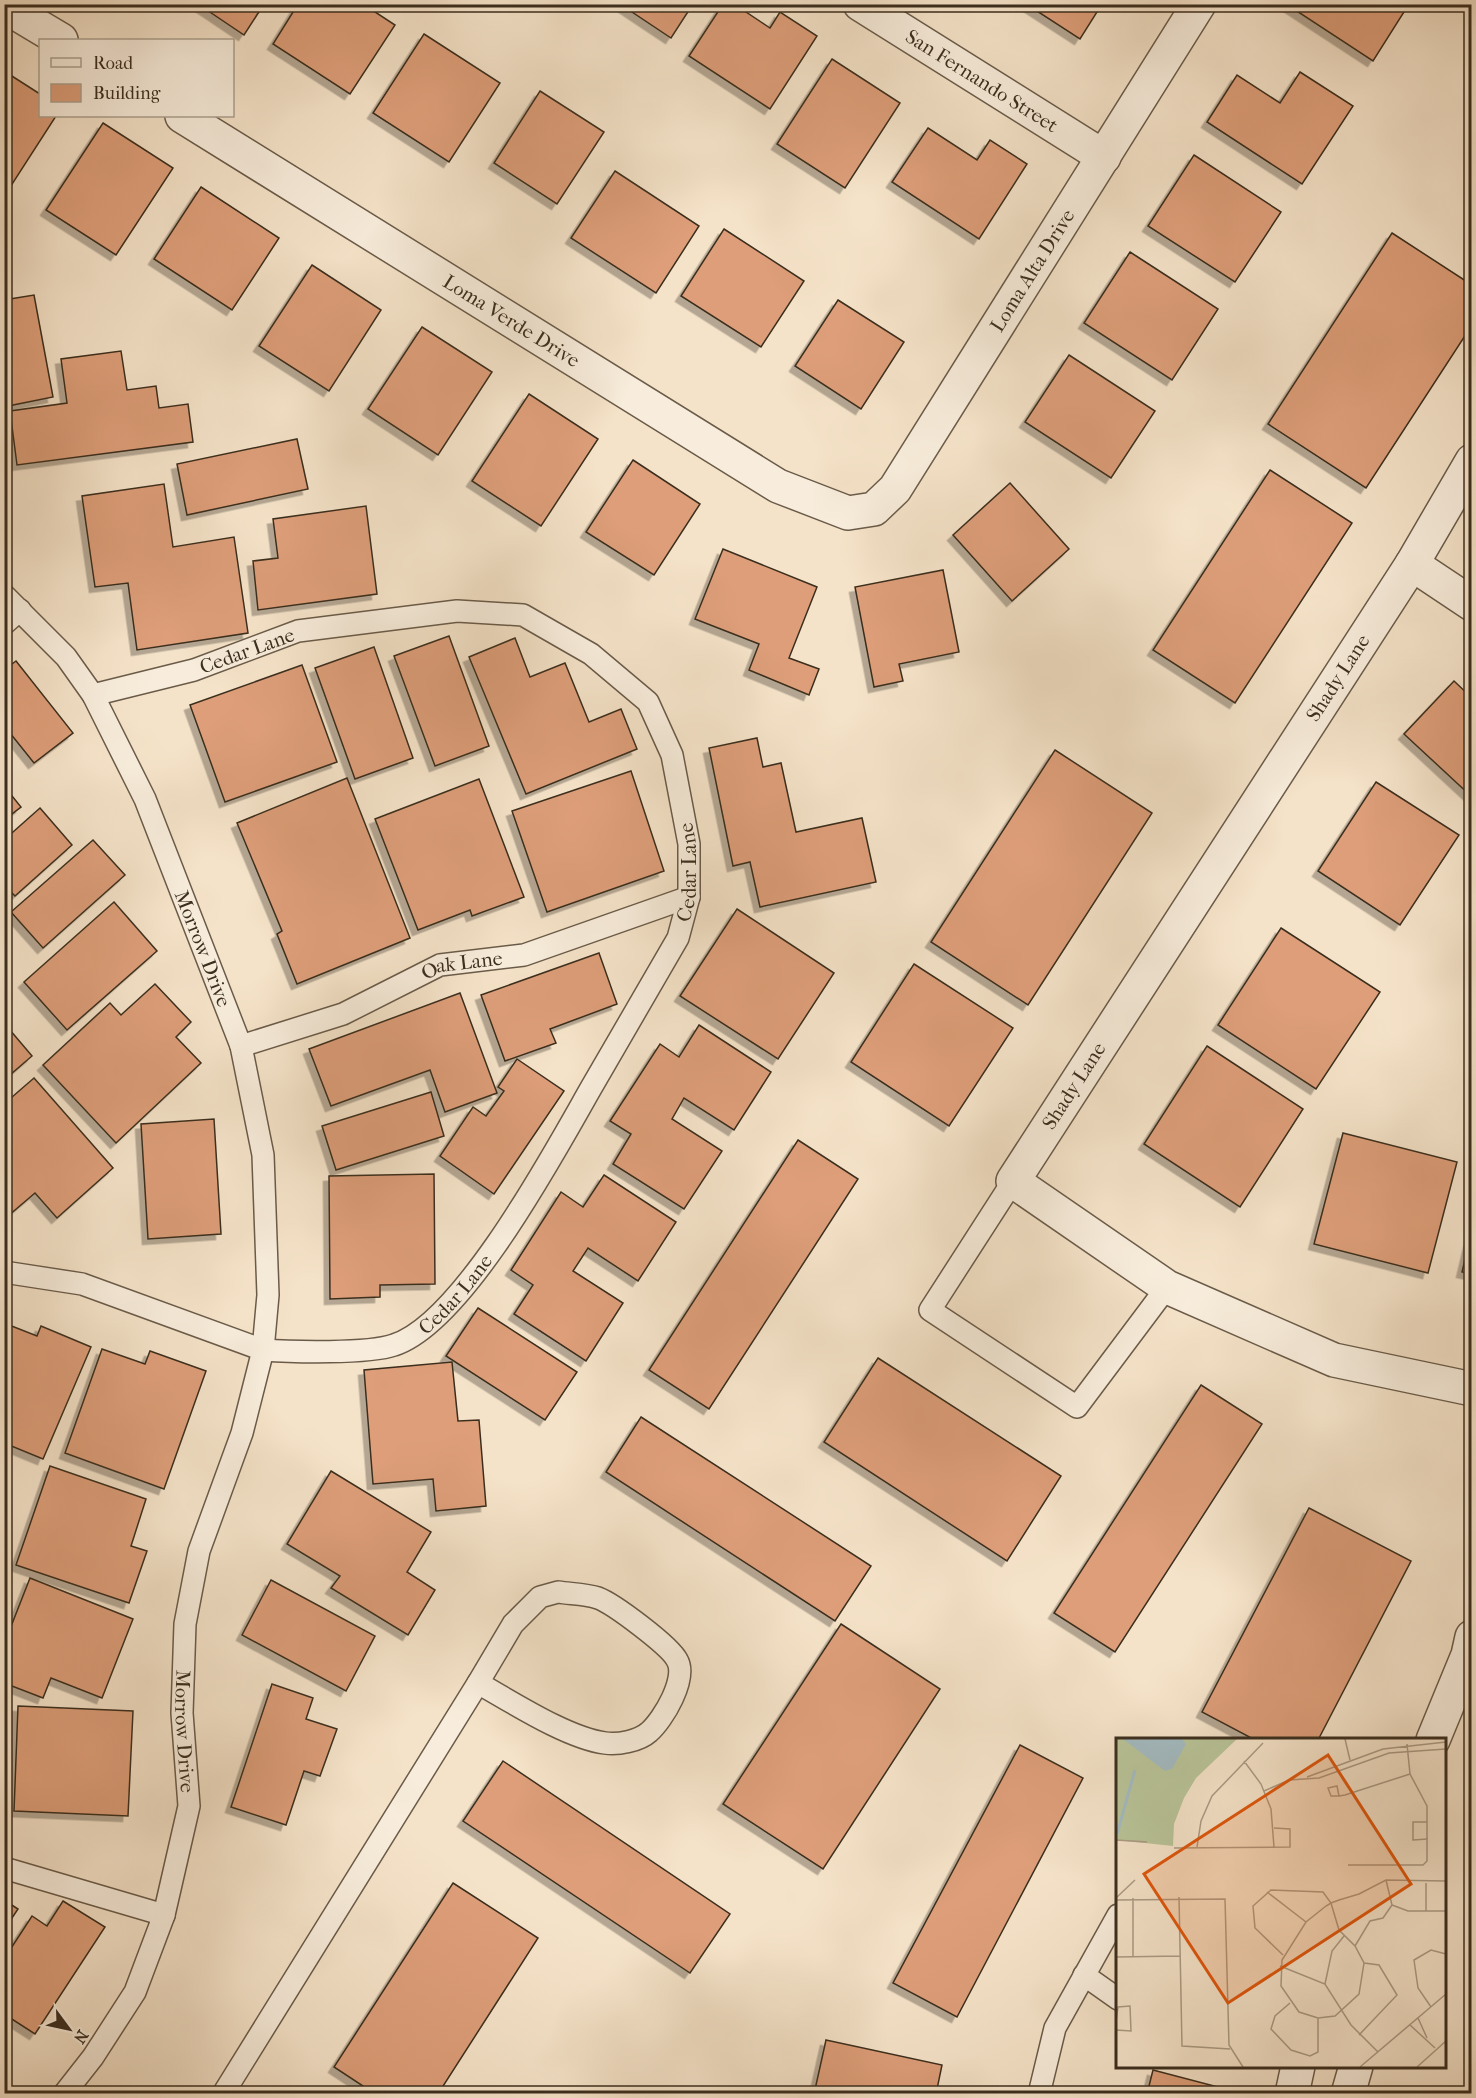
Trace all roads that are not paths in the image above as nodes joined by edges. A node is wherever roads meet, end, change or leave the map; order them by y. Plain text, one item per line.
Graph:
1 (861, 4) edge
2 (1199, 4) edge
3 (4, 6) edge
4 (59, 39) edge
5 (184, 117) edge
6 (1104, 157) junction
7 (1472, 461) edge
8 (848, 513) joint
9 (1412, 564) junction
10 (12, 603) edge
11 (1472, 604) edge
12 (4, 624) edge
13 (93, 695) junction
14 (689, 897) junction
15 (241, 1046) junction
16 (1013, 1181) junction
17 (4, 1272) edge
18 (1167, 1287) junction
19 (263, 1350) junction
20 (1472, 1389) edge
21 (1472, 1637) edge
22 (478, 1683) junction
23 (1434, 1738) edge
24 (4, 1868) edge
25 (164, 1915) junction
26 (1116, 1919) edge
27 (1084, 1975) junction
28 (1116, 1998) edge
29 (1298, 2068) edge
30 (1356, 2068) edge
31 (64, 2094) edge
32 (223, 2094) edge
33 (1039, 2094) edge
34 (1292, 2094) edge
35 (1348, 2094) edge

1 - 6 street, San Fernando Street
2 - 6 street, Loma Alta Drive
3 - 4 street
5 - 8 street, Loma Verde Drive
6 - 8 street, Loma Alta Drive
7 - 9 street, Shady Lane
9 - 11 street
9 - 16 street, Shady Lane
10 - 12 lane
10 - 13 lane, Morrow Drive
13 - 14 lane, Cedar Lane
13 - 15 lane, Morrow Drive
14 - 15 lane, Oak Lane
14 - 19 lane, Cedar Lane
15 - 19 lane, Morrow Drive
16 - 18 street
16 - 18 lane
17 - 19 lane
18 - 20 street
19 - 25 lane, Morrow Drive
21 - 23 street
22 - 22 lane
22 - 32 lane
24 - 25 lane
25 - 31 lane, Morrow Drive
26 - 27 lane
27 - 28 lane
27 - 33 lane
29 - 34 street
30 - 35 street

